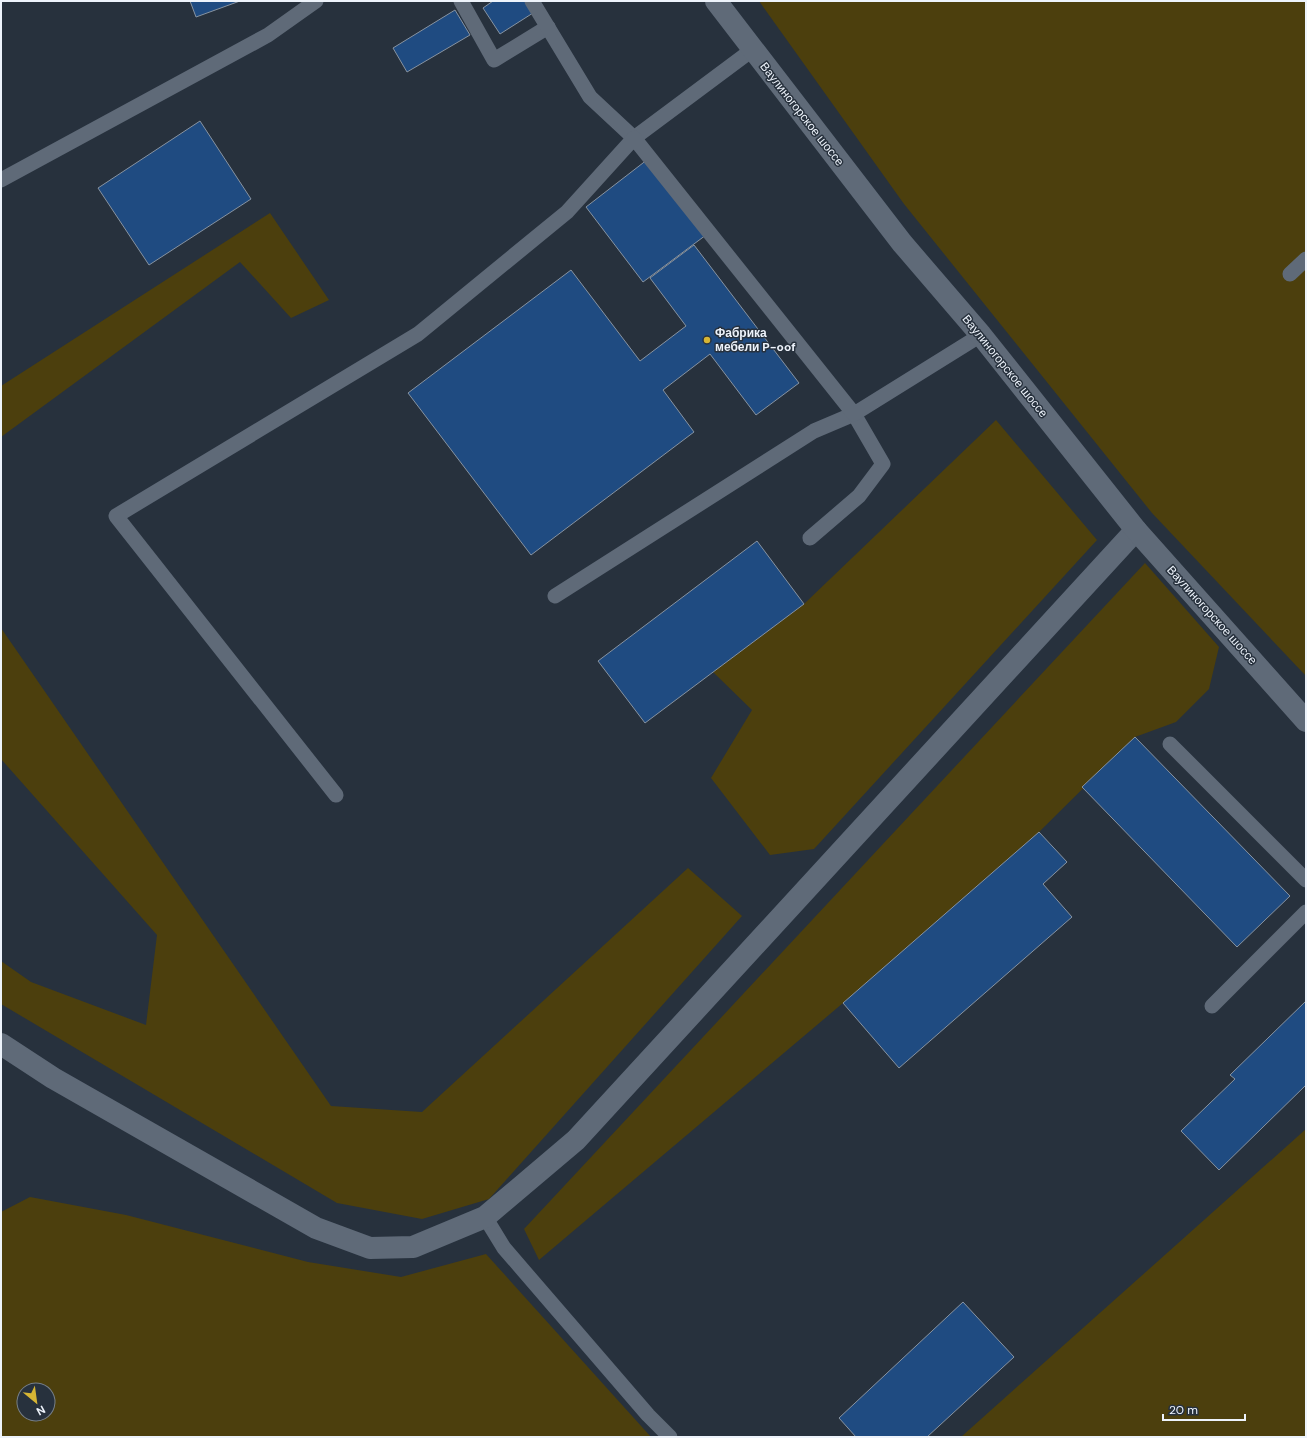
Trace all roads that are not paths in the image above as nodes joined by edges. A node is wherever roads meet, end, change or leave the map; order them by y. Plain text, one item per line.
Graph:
1 (316, 1) edge
2 (461, 1) edge
3 (532, 1) edge
4 (716, 1) edge
5 (548, 27) junction
6 (752, 50) junction
7 (634, 138) junction
8 (1, 180) edge
9 (1306, 259) edge
10 (1290, 274) dead end
11 (981, 335) junction
12 (854, 414) junction
13 (1136, 530) junction
14 (810, 538) dead end
15 (555, 596) dead end
16 (1306, 721) edge
17 (1170, 744) dead end
18 (336, 795) dead end
19 (1306, 880) edge
20 (1306, 912) edge
21 (1212, 1006) dead end
22 (1, 1044) edge
23 (485, 1217) junction
24 (670, 1437) edge

1 - 8 lane
2 - 5 lane
3 - 5 lane
4 - 6 street, Ваулиногорское шоссе
5 - 7 lane
6 - 7 lane
6 - 11 street, Ваулиногорское шоссе
7 - 12 lane
7 - 18 lane
9 - 10 lane
11 - 12 lane
11 - 13 street, Ваулиногорское шоссе
12 - 14 lane
12 - 15 lane
13 - 16 street, Ваулиногорское шоссе
13 - 23 street
17 - 19 lane
20 - 21 lane
22 - 23 street
23 - 24 lane

